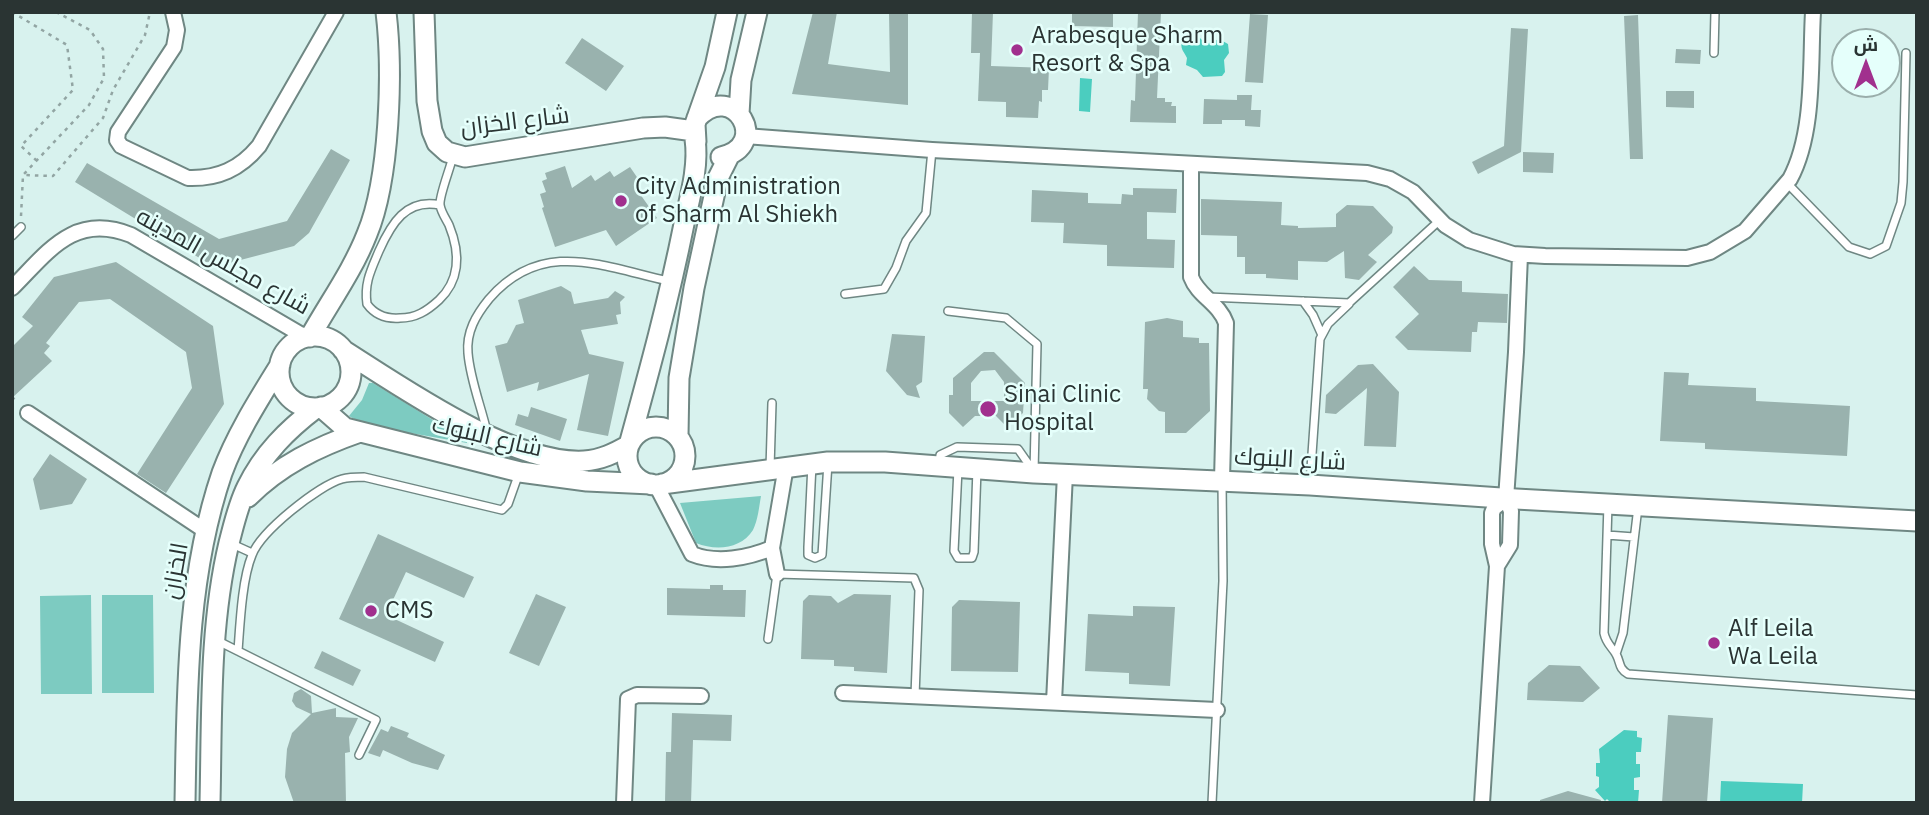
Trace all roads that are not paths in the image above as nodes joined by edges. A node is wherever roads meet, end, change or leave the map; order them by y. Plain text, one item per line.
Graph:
1 (173, 12) edge
2 (336, 12) edge
3 (386, 12) edge
4 (424, 12) edge
5 (727, 12) edge
6 (757, 12) edge
7 (1716, 12) edge
8 (1813, 12) edge
9 (1714, 53) dead end
10 (1906, 53) dead end
11 (740, 114) junction
12 (695, 129) junction
13 (746, 136) junction
14 (932, 150) junction
15 (730, 154) junction
16 (453, 155) junction
17 (1191, 164) junction
18 (1787, 182) junction
19 (440, 205) junction
20 (1441, 220) junction
21 (21, 227) road end
22 (12, 236) edge
23 (1521, 255) junction
24 (673, 282) junction
25 (12, 288) edge
26 (694, 288) junction
27 (845, 293) dead end
28 (1205, 297) junction
29 (1303, 301) junction
30 (1349, 303) junction
31 (948, 311) dead end
32 (1321, 333) junction
33 (309, 337) junction
34 (343, 350) junction
35 (280, 365) junction
36 (772, 403) dead end
37 (319, 408) junction
38 (28, 413) dead end
39 (360, 432) junction
40 (488, 436) junction
41 (678, 436) junction
42 (629, 445) junction
43 (826, 462) junction
44 (778, 468) junction
45 (958, 468) junction
46 (520, 472) junction
47 (1034, 473) junction
48 (1065, 474) junction
49 (1222, 480) junction
50 (656, 485) junction
51 (1310, 485) junction
52 (1506, 499) junction
53 (1608, 504) junction
54 (1638, 506) junction
55 (238, 508) junction
56 (1917, 521) edge
57 (207, 532) junction
58 (1607, 535) junction
59 (1634, 537) junction
60 (229, 543) junction
61 (772, 548) junction
62 (252, 553) junction
63 (777, 575) junction
64 (768, 639) dead end
65 (215, 640) junction
66 (238, 651) junction
67 (1616, 654) junction
68 (844, 693) dead end
69 (1917, 695) edge
70 (701, 696) dead end
71 (915, 697) junction
72 (1054, 702) junction
73 (1217, 710) junction
74 (359, 755) dead end
75 (185, 803) edge
76 (210, 803) edge
77 (624, 803) edge
78 (1212, 803) edge
79 (1482, 803) edge

1 - 2 street
3 - 33 main road
4 - 16 main road, شارع الخزان
5 - 12 main road
6 - 11 main road
7 - 9 lane
8 - 18 street
10 - 18 lane
11 - 12 main road
11 - 13 main road
12 - 15 main road
12 - 16 main road, شارع الخزان
12 - 24 main road
13 - 14 street
13 - 15 main road
14 - 17 street
14 - 27 lane
15 - 26 main road
16 - 19 lane
17 - 20 street
17 - 28 street
18 - 23 street
19 - 19 lane
20 - 23 street
20 - 30 lane
21 - 22 lane
23 - 52 street
24 - 26 main road
24 - 40 lane
24 - 42 main road
25 - 33 street, شارع مجلس المدينه
26 - 41 main road
28 - 29 lane
28 - 49 street
29 - 30 lane
29 - 32 lane
30 - 32 lane
31 - 47 lane
32 - 51 lane
33 - 34 main road
33 - 35 main road
34 - 37 main road
34 - 40 main road, شارع البنوك
35 - 37 main road
35 - 57 main road, الخزان
36 - 44 lane
37 - 39 main road, شارع البنوك
37 - 55 main road, الخزان
38 - 57 street
39 - 46 main road, شارع البنوك
39 - 55 main road
40 - 42 main road, شارع البنوك
41 - 42 main road
41 - 50 main road
42 - 50 main road
43 - 43 lane
43 - 44 main road, شارع البنوك
43 - 45 main road, شارع البنوك
44 - 50 main road, شارع البنوك
44 - 61 street
45 - 45 lane
45 - 47 main road, شارع البنوك
45 - 47 lane
46 - 50 main road, شارع البنوك
46 - 62 lane
47 - 48 main road, شارع البنوك
48 - 49 main road, شارع البنوك
48 - 72 street
49 - 51 main road, شارع البنوك
49 - 73 lane
50 - 61 street
51 - 52 main road, شارع البنوك
52 - 53 main road, شارع البنوك
52 - 79 street
53 - 54 main road, شارع البنوك
53 - 58 lane
54 - 56 main road, شارع البنوك
54 - 59 lane
55 - 60 main road, الخزان
57 - 75 main road, الخزان
58 - 59 lane
58 - 67 lane
59 - 67 lane
60 - 62 lane
60 - 65 main road, الخزان
61 - 63 street
62 - 66 lane
63 - 64 lane
63 - 71 lane
65 - 66 lane
65 - 76 main road, الخزان
66 - 74 lane
67 - 69 lane
68 - 71 street
70 - 77 street
71 - 72 street
72 - 73 street
73 - 78 lane

